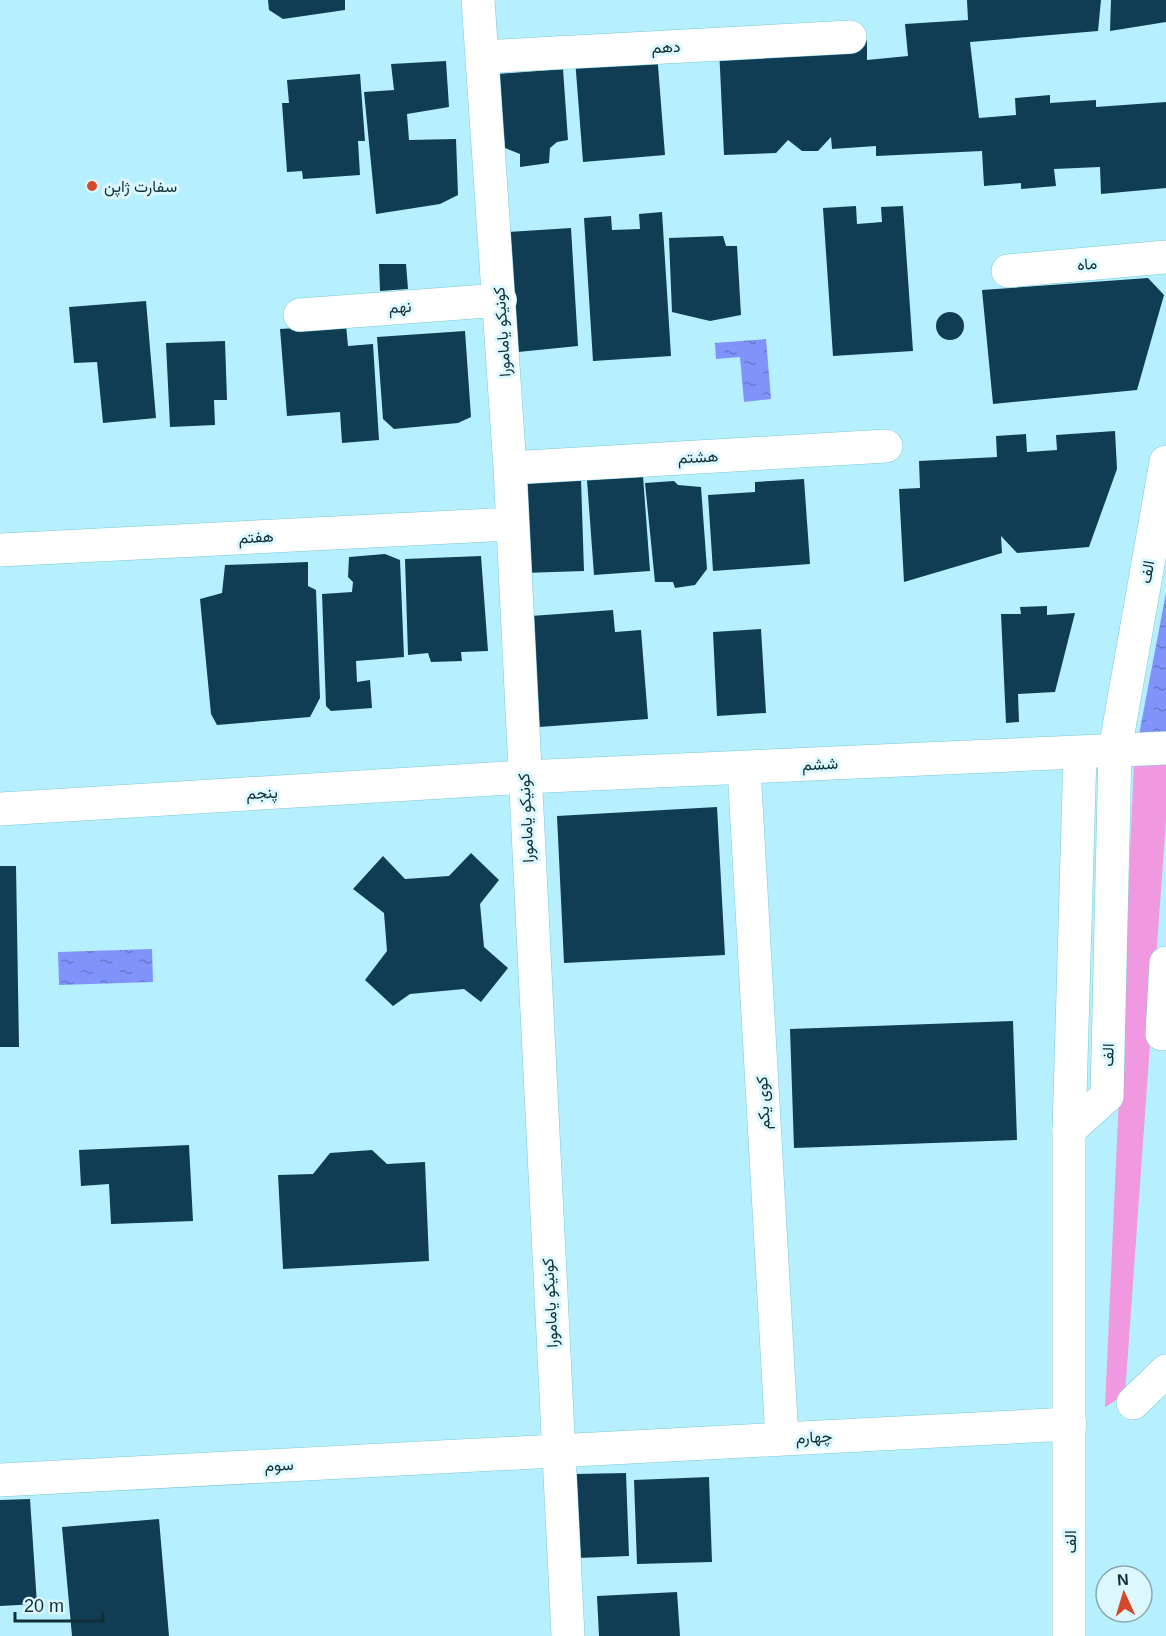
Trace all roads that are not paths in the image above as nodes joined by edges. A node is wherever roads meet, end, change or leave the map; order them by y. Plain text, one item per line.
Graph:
1 (478, 0) edge
2 (850, 37) dead end
3 (482, 57) junction
4 (1166, 257) edge
5 (1008, 271) dead end
6 (500, 300) junction
7 (300, 315) dead end
8 (886, 446) dead end
9 (1166, 462) edge
10 (510, 468) junction
11 (512, 524) junction
12 (0, 550) edge
13 (1166, 748) edge
14 (1115, 750) junction
15 (1080, 753) junction
16 (744, 768) junction
17 (524, 777) junction
18 (0, 809) edge
19 (1166, 963) edge
20 (1162, 1034) dead end
21 (1069, 1130) junction
22 (1166, 1371) edge
23 (1133, 1403) dead end
24 (1070, 1424) junction
25 (782, 1439) junction
26 (557, 1451) junction
27 (0, 1480) edge
28 (568, 1636) edge
29 (1069, 1636) edge

1 - 3 street, کونیکو یامامورا
2 - 3 street, دهم
3 - 6 street, کونیکو یامامورا
4 - 5 street, ماه
6 - 7 street, نهم
6 - 10 street, کونیکو یامامورا
8 - 10 street, هشتم
9 - 14 street, الف
10 - 11 street, کونیکو یامامورا
11 - 12 street, هفتم
11 - 17 street, کونیکو یامامورا
13 - 14 street, ششم
14 - 15 street, ششم
14 - 21 street, الف
15 - 16 street, ششم
15 - 21 street
16 - 17 street, ششم
16 - 25 street, کوی یکم
17 - 18 street, پنجم
17 - 26 street, کونیکو یامامورا
19 - 20 street
21 - 24 street, الف
22 - 23 street
24 - 25 street, چهارم
24 - 29 street, الف
25 - 26 street, چهارم
26 - 27 street, سوم
26 - 28 street, کونیکو یامامورا

